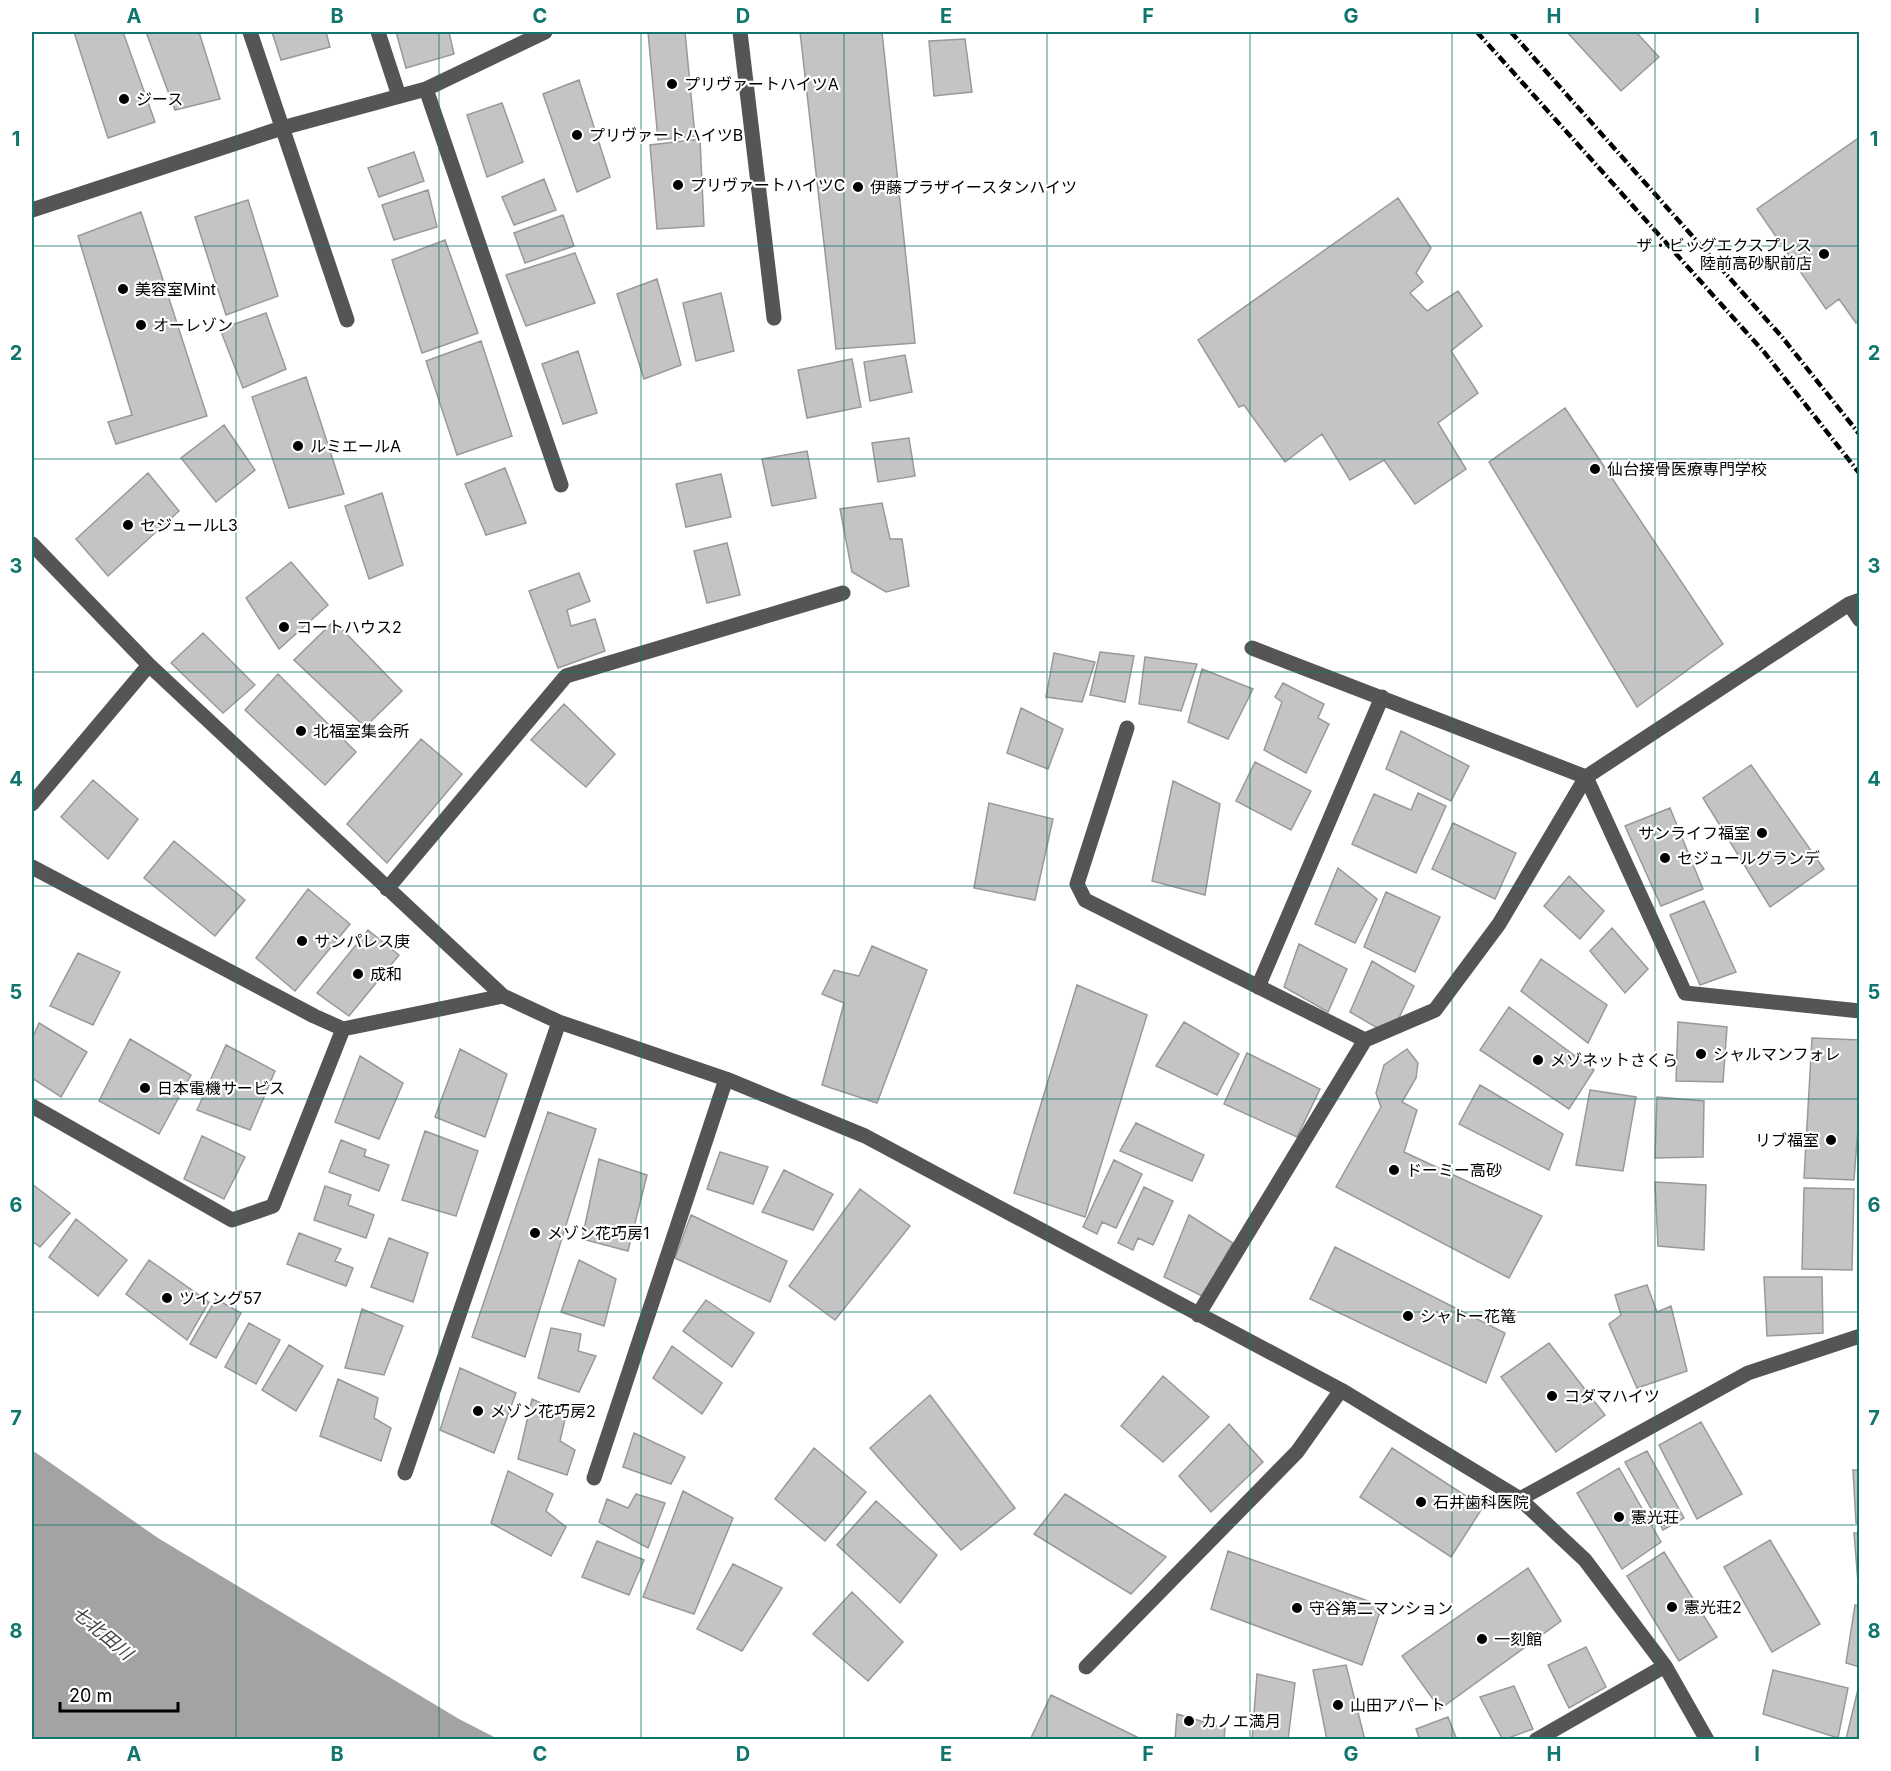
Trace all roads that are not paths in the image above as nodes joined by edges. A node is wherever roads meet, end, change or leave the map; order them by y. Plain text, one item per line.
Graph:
1 (250, 32) edge
2 (378, 32) edge
3 (545, 32) edge
4 (740, 32) edge
5 (426, 88) junction
6 (399, 96) junction
7 (282, 128) junction
8 (32, 210) edge
9 (774, 318) dead end
10 (347, 320) dead end
11 (561, 485) dead end
12 (32, 544) edge
13 (843, 593) dead end
14 (1854, 602) edge
15 (1860, 620) edge
16 (1252, 648) dead end
17 (149, 665) junction
18 (1382, 697) junction
19 (1127, 728) dead end
20 (1586, 777) junction
21 (32, 804) edge
22 (32, 867) edge
23 (387, 889) junction
24 (1258, 987) junction
25 (502, 996) junction
26 (1860, 1011) edge
27 (559, 1022) junction
28 (343, 1029) junction
29 (1365, 1040) junction
30 (726, 1079) junction
31 (32, 1106) edge
32 (1198, 1315) junction
33 (1860, 1336) edge
34 (1341, 1390) junction
35 (405, 1473) dead end
36 (594, 1478) dead end
37 (1520, 1499) junction
38 (1665, 1666) junction
39 (1086, 1667) dead end
40 (1536, 1740) edge
41 (1707, 1740) edge

1 - 7 street
2 - 6 street
3 - 5 street
4 - 9 street
5 - 6 street
5 - 11 street
6 - 7 street
7 - 8 street
7 - 10 street
12 - 17 street
13 - 23 street
14 - 15 street
14 - 20 street
16 - 18 street
17 - 21 street
17 - 23 street
18 - 20 street
18 - 24 street
19 - 24 street
20 - 26 street
20 - 29 street
22 - 28 street
23 - 25 street
24 - 29 street
25 - 27 street
25 - 28 street
27 - 30 street
27 - 35 street
28 - 31 street
29 - 32 street
30 - 32 street
30 - 36 street
32 - 34 street
33 - 37 street
34 - 37 street
34 - 39 street
37 - 38 street
38 - 40 street
38 - 41 street

